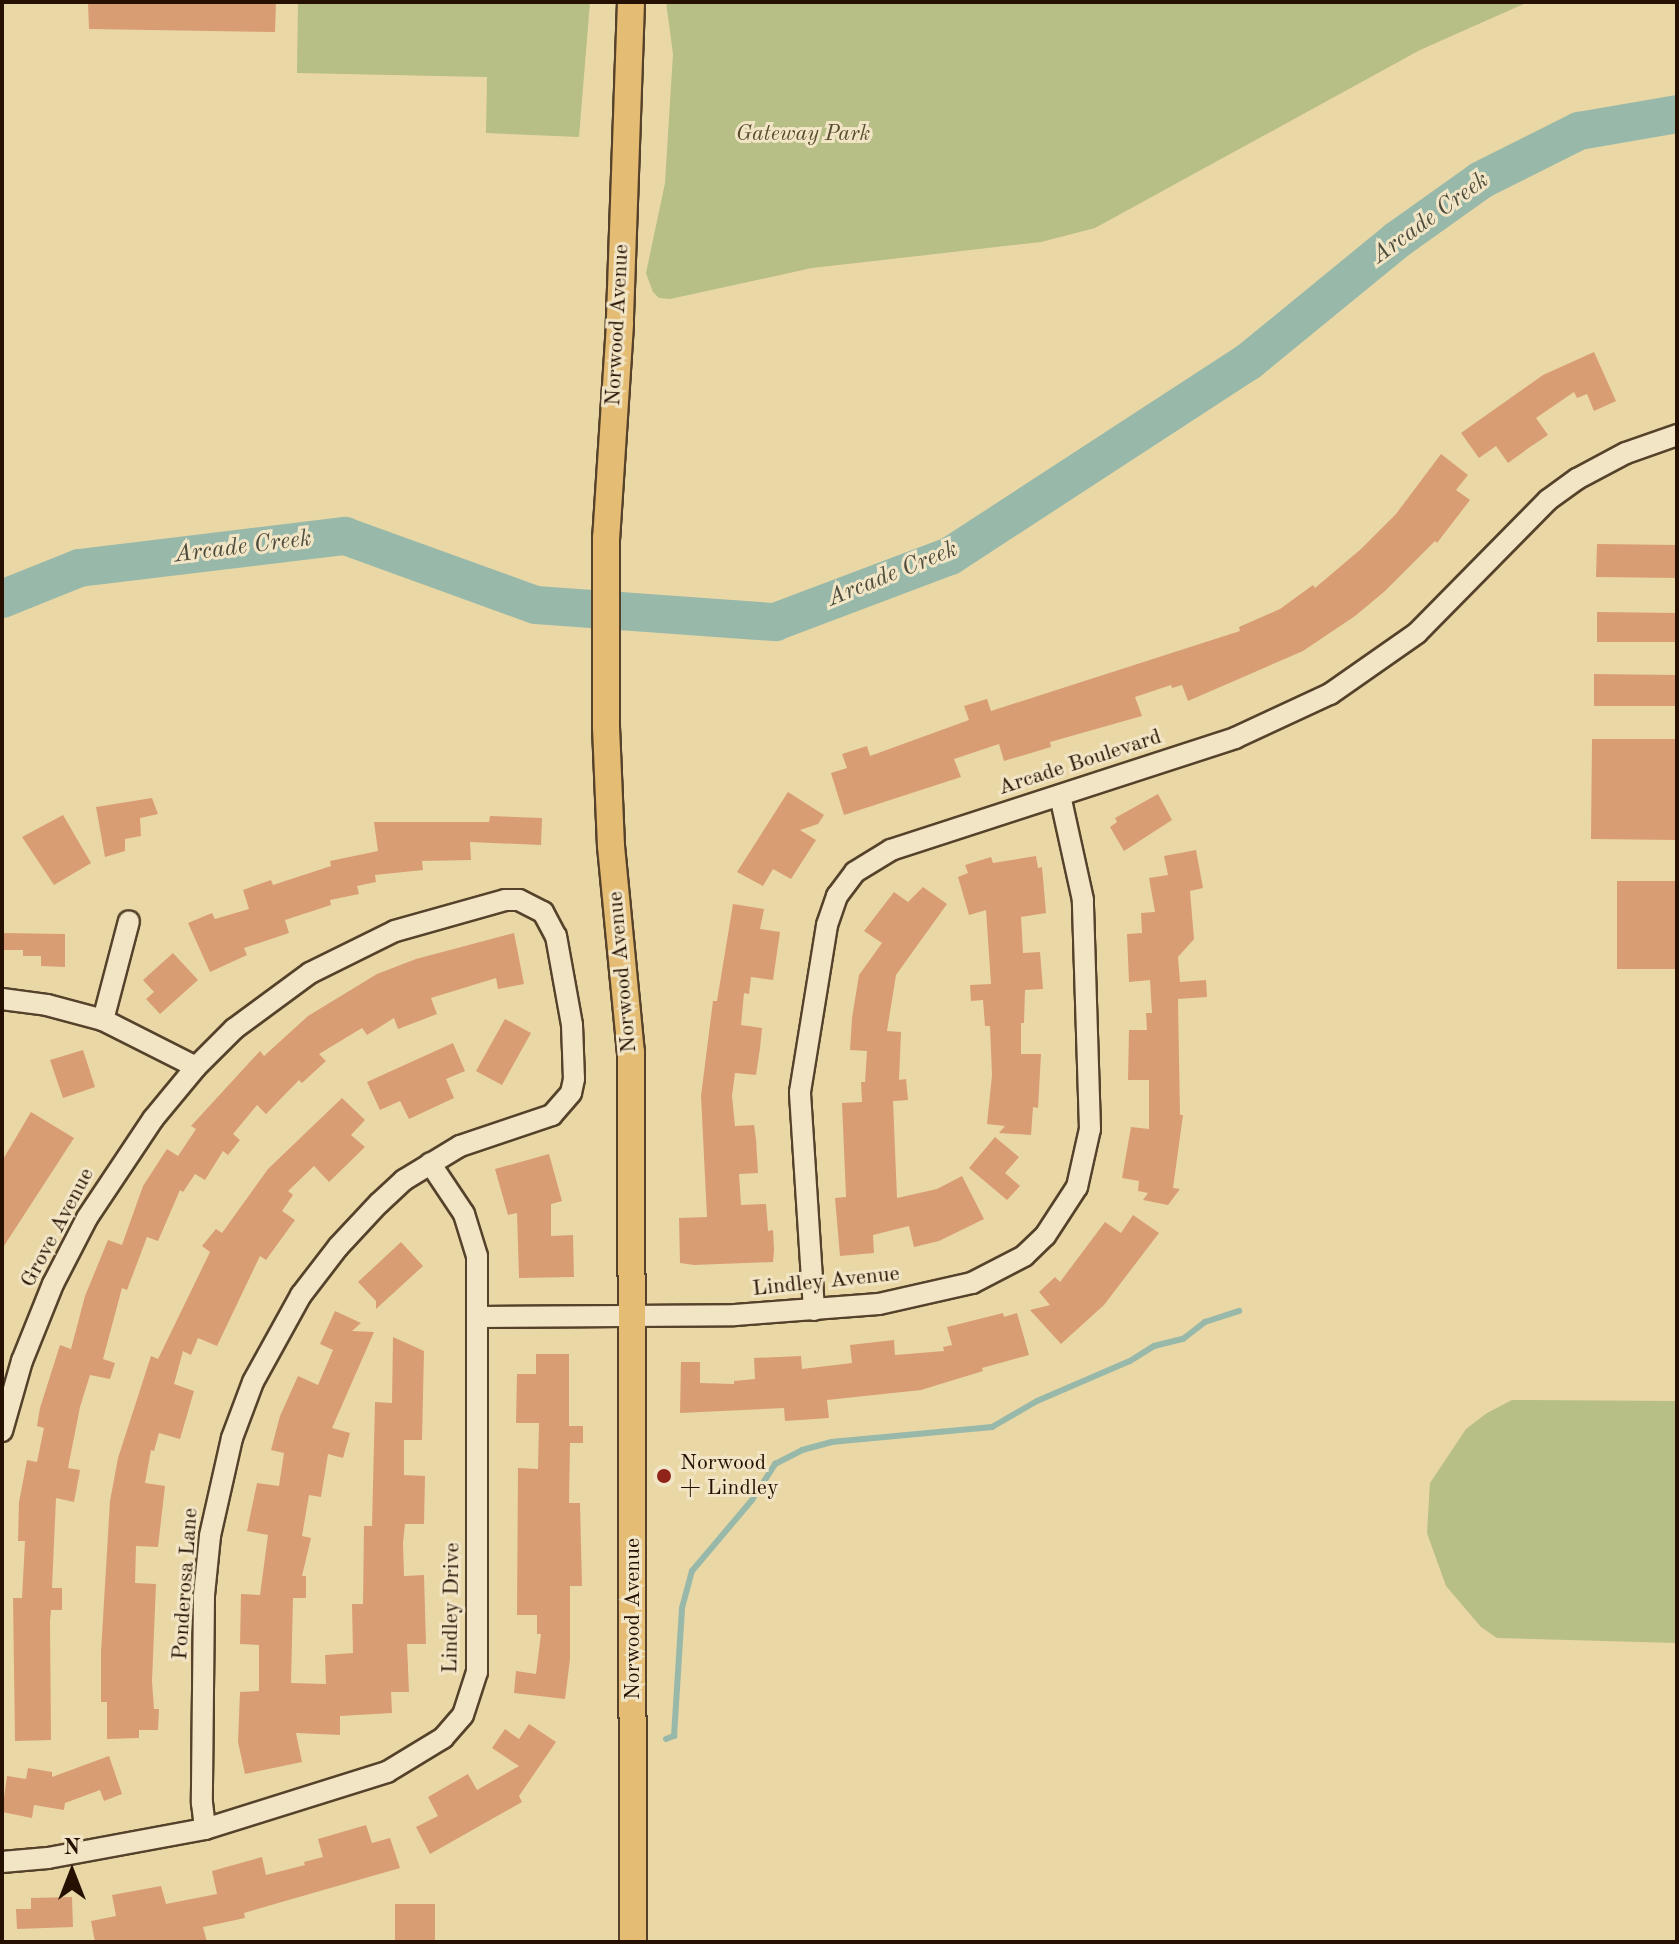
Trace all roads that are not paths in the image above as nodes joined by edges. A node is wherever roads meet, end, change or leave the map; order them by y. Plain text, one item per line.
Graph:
1 (631, 2) edge
2 (1677, 435) edge
3 (1060, 795) junction
4 (129, 921) dead end
5 (2, 999) edge
6 (103, 1020) junction
7 (196, 1067) junction
8 (430, 1163) junction
9 (814, 1310) junction
10 (477, 1317) junction
11 (634, 1317) junction
12 (12, 1361) edge
13 (2, 1431) edge
14 (205, 1829) junction
15 (2, 1862) edge
16 (633, 1942) edge

1 - 11 main road, Norwood Avenue
2 - 3 street, Arcade Boulevard
3 - 9 street, Arcade Boulevard
3 - 9 street, Lindley Avenue
4 - 6 street
5 - 6 street
6 - 7 street
7 - 8 street, Ponderosa Lane
7 - 12 street, Grove Avenue
8 - 10 street, Lindley Drive
8 - 14 street, Ponderosa Lane
9 - 11 street, Lindley Avenue
10 - 11 street, Lindley Avenue
10 - 14 street, Lindley Drive
11 - 16 main road, Norwood Avenue
12 - 13 street, Grove Avenue
14 - 15 street, Lindley Drive

